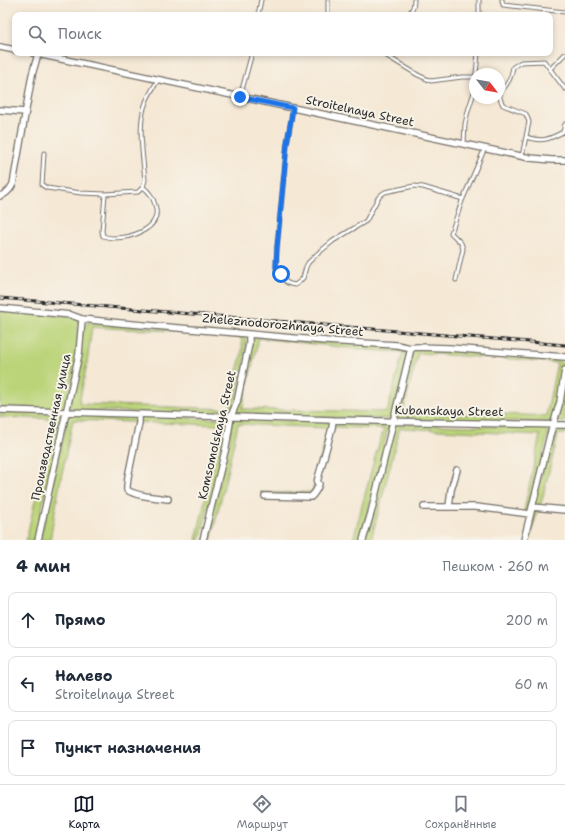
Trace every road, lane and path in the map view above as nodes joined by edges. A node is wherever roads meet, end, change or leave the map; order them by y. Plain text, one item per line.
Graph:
1 (261, 0) edge
2 (328, 0) edge
3 (414, 0) edge
4 (479, 0) edge
5 (502, 0) edge
6 (259, 12) edge
7 (328, 12) edge
8 (410, 12) edge
9 (479, 12) edge
10 (565, 12) edge
11 (0, 48) edge
12 (12, 50) edge
13 (565, 54) edge
14 (35, 56) edge
15 (50, 56) edge
16 (251, 56) edge
17 (387, 56) edge
18 (478, 56) edge
19 (476, 68) edge
20 (550, 69) junction
21 (469, 76) edge
22 (158, 80) junction
23 (565, 89) edge
24 (240, 97) junction
25 (470, 104) edge
26 (293, 108) junction
27 (0, 110) edge
28 (25, 112) junction
29 (565, 124) edge
30 (526, 137) junction
31 (464, 144) junction
32 (485, 148) junction
33 (44, 153) dead end
34 (522, 156) junction
35 (565, 160) edge
36 (143, 187) junction
37 (105, 194) junction
38 (2, 195) edge
39 (463, 199) junction
40 (456, 280) dead end
41 (0, 308) edge
42 (82, 319) junction
43 (249, 334) junction
44 (411, 348) junction
45 (565, 357) edge
46 (565, 370) edge
47 (0, 410) edge
48 (66, 412) junction
49 (139, 414) junction
50 (231, 416) junction
51 (333, 420) junction
52 (394, 421) junction
53 (554, 424) junction
54 (565, 425) edge
55 (457, 470) dead end
56 (265, 496) dead end
57 (168, 499) dead end
58 (424, 507) dead end
59 (449, 507) junction
60 (532, 507) junction
61 (565, 510) edge
62 (530, 514) junction
63 (38, 540) edge
64 (203, 540) edge
65 (363, 540) edge
66 (524, 540) edge

1 - 6 lane
2 - 7 lane
3 - 8 lane
4 - 9 lane
5 - 10 lane
11 - 12 street
13 - 20 lane
14 - 28 street
15 - 22 street, Stroitelnaya Street
16 - 24 lane
17 - 21 lane
18 - 19 lane
20 - 23 lane
20 - 30 lane
22 - 24 street, Stroitelnaya Street
22 - 36 lane
24 - 26 street, Stroitelnaya Street
25 - 31 lane
26 - 31 street, Stroitelnaya Street
26 - 39 lane
27 - 28 street
28 - 38 street
29 - 30 lane
30 - 34 lane
31 - 32 street, Stroitelnaya Street
32 - 34 street, Stroitelnaya Street
32 - 39 lane
33 - 37 lane
34 - 35 street, Stroitelnaya Street
36 - 37 lane
36 - 37 lane
39 - 40 lane
41 - 42 street, Zheleznodorozhnaya Street
42 - 43 street, Zheleznodorozhnaya Street
42 - 48 street, Производственная улица
43 - 44 street, Zheleznodorozhnaya Street
43 - 50 street, Komsomolskaya Street
44 - 45 street, Zheleznodorozhnaya Street
44 - 52 street
46 - 53 street
47 - 48 street, Kubanskaya Street
48 - 49 street, Kubanskaya Street
48 - 63 street, Производственная улица
49 - 50 street, Kubanskaya Street
49 - 57 street
50 - 51 street, Kubanskaya Street
50 - 64 street, Komsomolskaya Street
51 - 52 street, Kubanskaya Street
51 - 56 street
52 - 53 street, Kubanskaya Street
52 - 65 street
53 - 54 street, Kubanskaya Street
53 - 60 street
55 - 59 street
58 - 59 street
59 - 62 street
60 - 61 street
60 - 62 street
62 - 66 street

